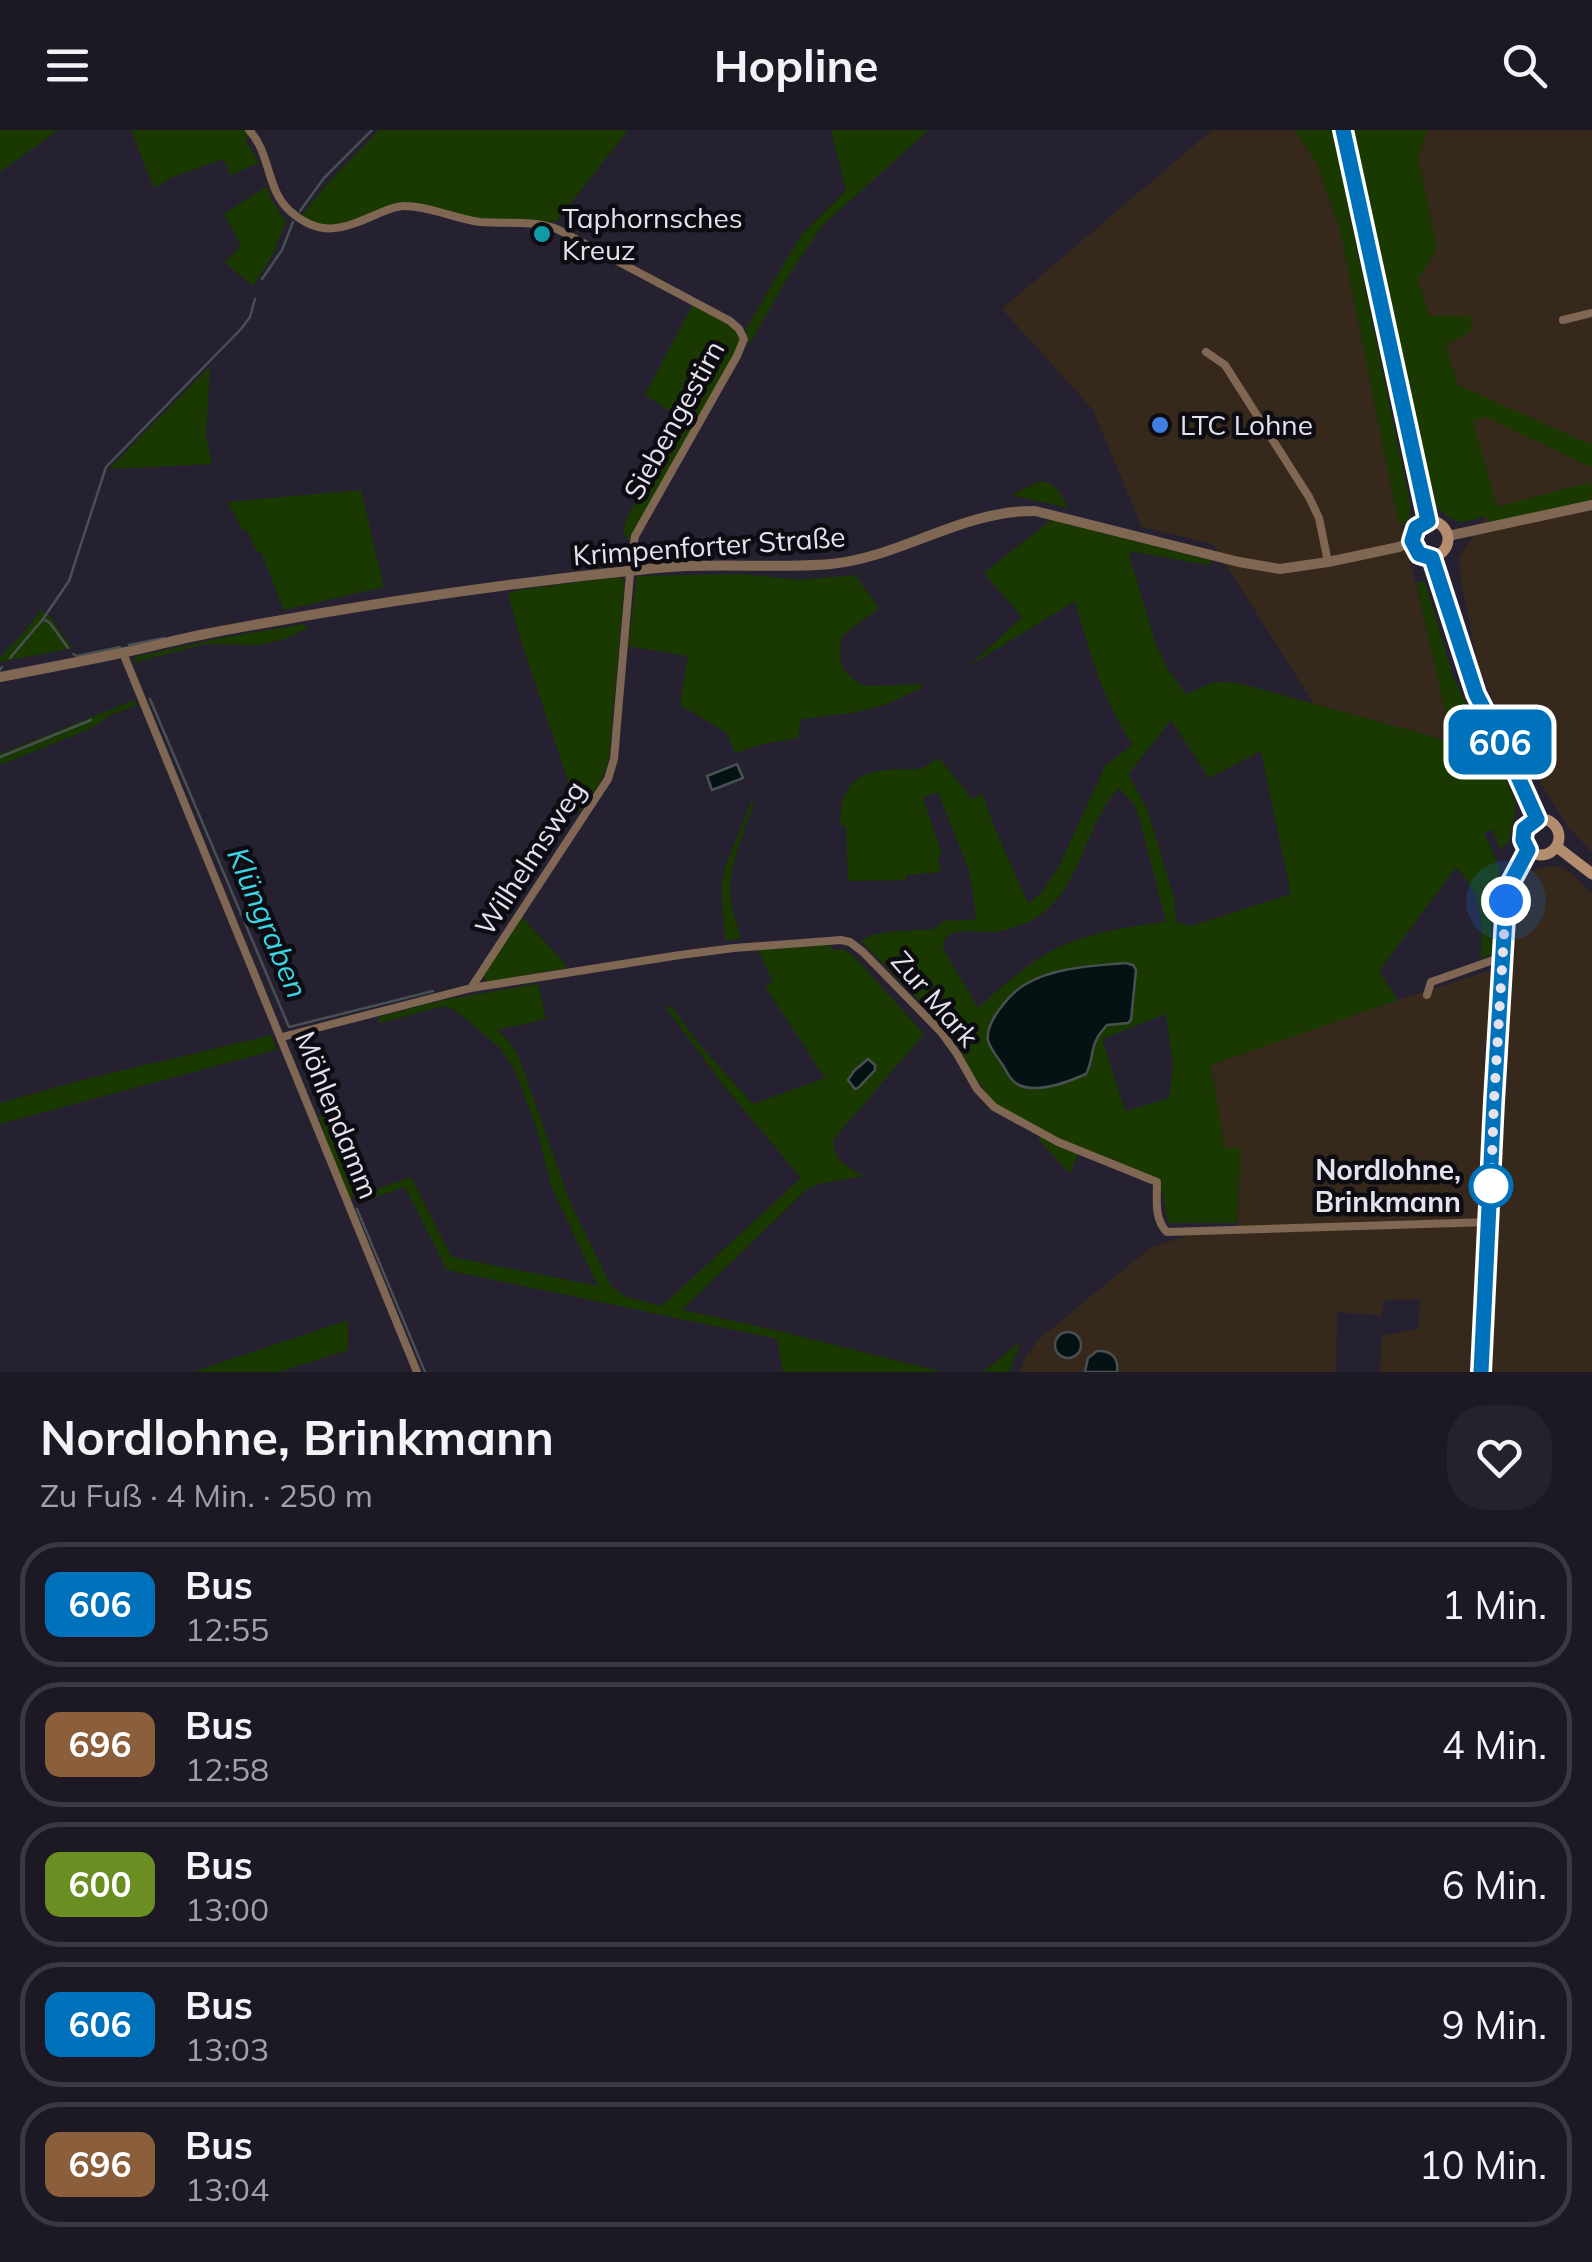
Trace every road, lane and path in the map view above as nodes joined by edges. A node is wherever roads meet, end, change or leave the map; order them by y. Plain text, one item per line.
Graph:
1 (249, 130) edge
2 (1343, 130) edge
3 (1592, 313) edge
4 (1563, 320) dead end
5 (1206, 352) dead end
6 (1592, 506) edge
7 (1428, 521) junction
8 (1448, 536) junction
9 (1412, 541) junction
10 (1432, 558) junction
11 (1328, 562) junction
12 (631, 570) junction
13 (123, 653) junction
14 (0, 678) edge
15 (1537, 819) junction
16 (1557, 847) junction
17 (1528, 850) junction
18 (1592, 874) edge
19 (1502, 957) junction
20 (471, 988) junction
21 (1427, 995) dead end
22 (282, 1037) junction
23 (1490, 1222) junction
24 (417, 1372) edge
25 (1481, 1372) edge

1 - 12 street, Siebengestirn
2 - 7 main road
3 - 4 street
5 - 11 street
6 - 8 street
7 - 8 main road
7 - 9 main road
8 - 10 main road
9 - 10 main road
9 - 11 street, Krimpenforter Straße
10 - 15 main road
11 - 12 street, Krimpenforter Straße
12 - 13 street, Krimpenforter Straße
12 - 20 street, Wilhelmsweg
13 - 14 street, Krimpenforter Straße
13 - 22 street, Möhlendamm
15 - 16 main road
15 - 17 main road
16 - 17 main road
16 - 18 main road
17 - 19 main road
19 - 21 street
19 - 23 main road
20 - 22 street, Zur Mark
20 - 23 street, Zur Mark
22 - 24 street, Möhlendamm
23 - 25 main road

